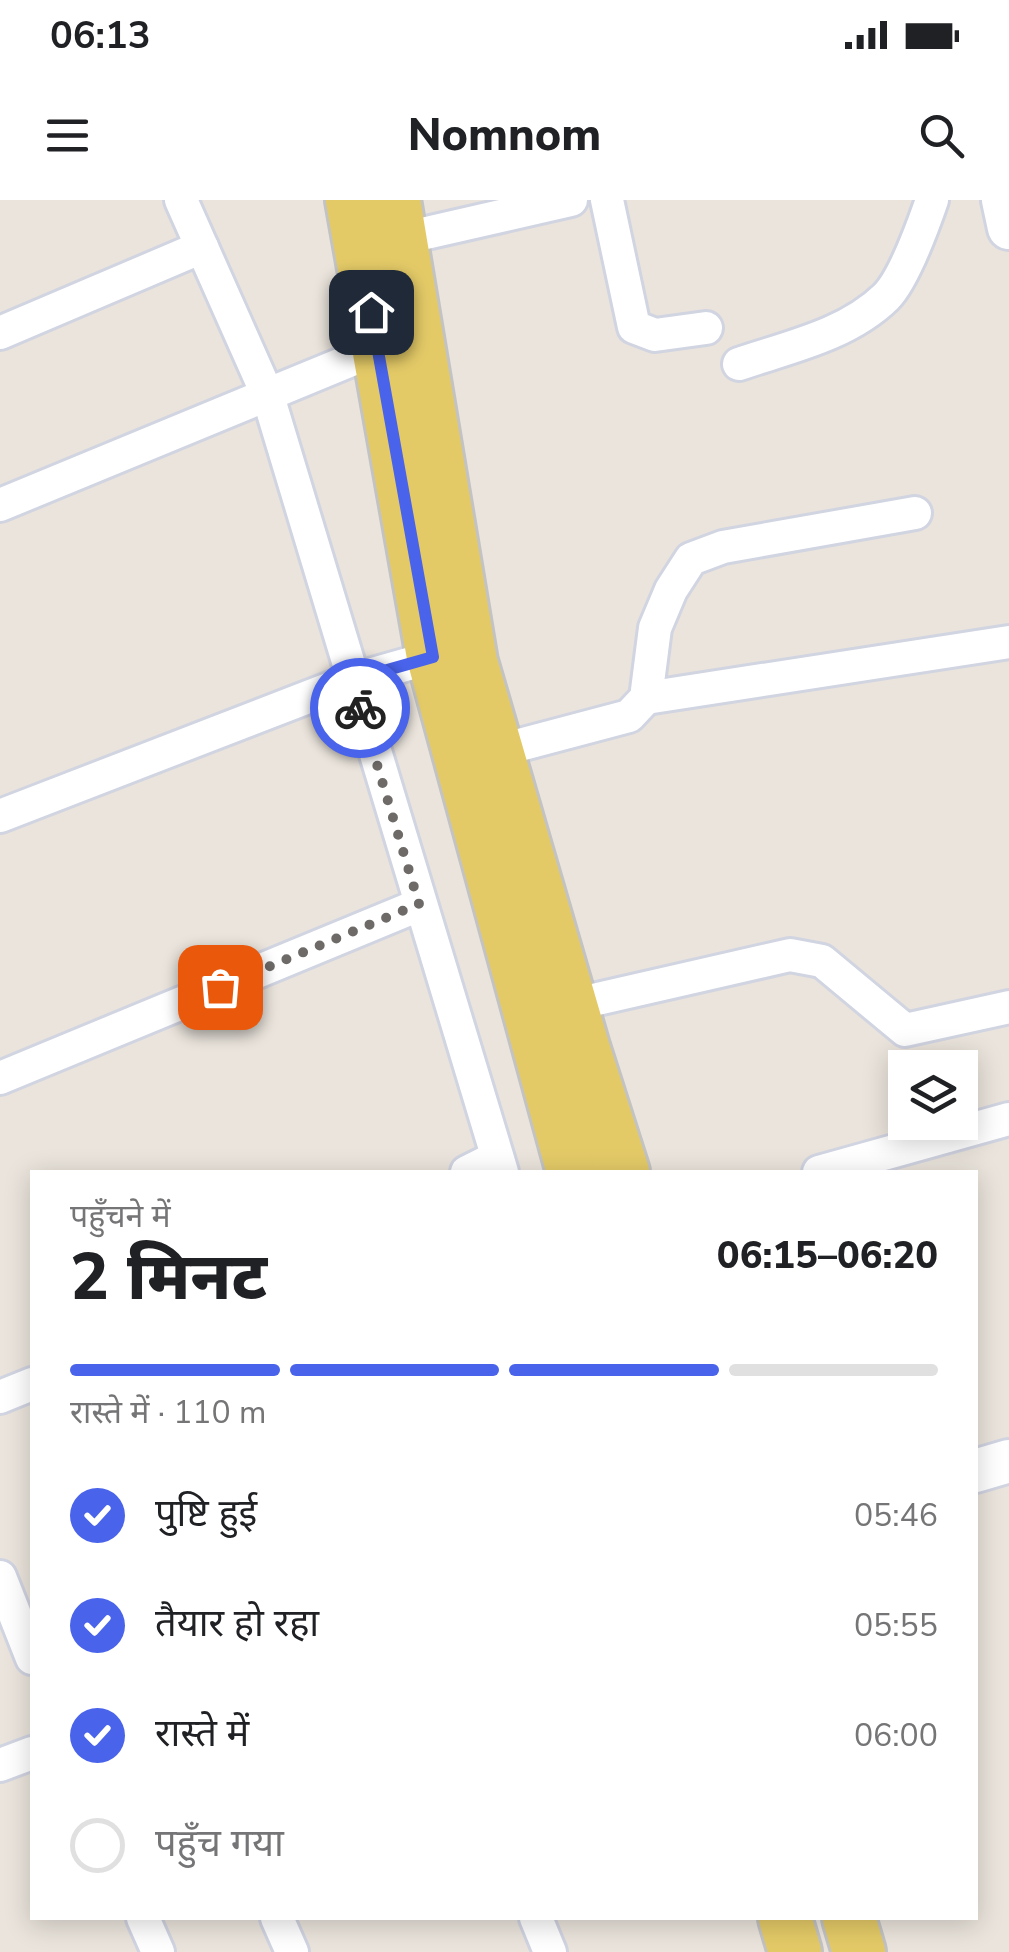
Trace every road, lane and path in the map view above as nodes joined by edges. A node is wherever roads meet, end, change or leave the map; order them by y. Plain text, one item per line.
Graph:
1 (181, 200) edge
2 (352, 200) edge
3 (571, 200) edge
4 (607, 200) edge
5 (932, 200) edge
6 (1003, 200) edge
7 (397, 219) edge
8 (1009, 228) edge
9 (202, 247) junction
10 (706, 328) dead end
11 (0, 333) edge
12 (378, 349) junction
13 (739, 364) dead end
14 (268, 396) junction
15 (0, 505) edge
16 (914, 513) dead end
17 (1009, 642) edge
18 (433, 657) junction
19 (352, 680) junction
20 (646, 698) junction
21 (497, 751) junction
22 (0, 816) edge
23 (419, 904) junction
24 (571, 1005) junction
25 (1009, 1006) edge
26 (0, 1078) edge
27 (1009, 1119) edge
28 (917, 1160) edge
29 (499, 1165) edge
30 (572, 1170) edge
31 (622, 1170) edge
32 (840, 1170) edge
33 (30, 1385) edge
34 (0, 1397) edge
35 (1009, 1430) edge
36 (978, 1439) edge
37 (1009, 1461) edge
38 (978, 1470) edge
39 (0, 1577) edge
40 (30, 1653) edge
41 (30, 1754) edge
42 (0, 1765) edge
43 (144, 1920) edge
44 (278, 1920) edge
45 (537, 1920) edge
46 (786, 1920) edge
47 (851, 1920) edge
48 (158, 1952) edge
49 (292, 1952) edge
50 (550, 1952) edge
51 (795, 1952) edge
52 (859, 1952) edge

1 - 9 street
2 - 12 main road
3 - 7 street
4 - 10 street
5 - 13 street
6 - 8 street
7 - 21 main road
9 - 11 street
9 - 14 street
12 - 14 street
12 - 18 main road
14 - 15 street
14 - 19 street
16 - 20 street
17 - 20 street
18 - 19 street
18 - 30 main road
19 - 22 street
19 - 23 street
20 - 21 street
21 - 24 main road
23 - 26 street
23 - 29 street
24 - 25 street
24 - 31 main road
27 - 28 street
28 - 32 street
33 - 34 street
35 - 36 street
37 - 38 street
39 - 40 street
41 - 42 street
43 - 48 street
44 - 49 street
45 - 50 street
46 - 51 main road
47 - 52 main road

